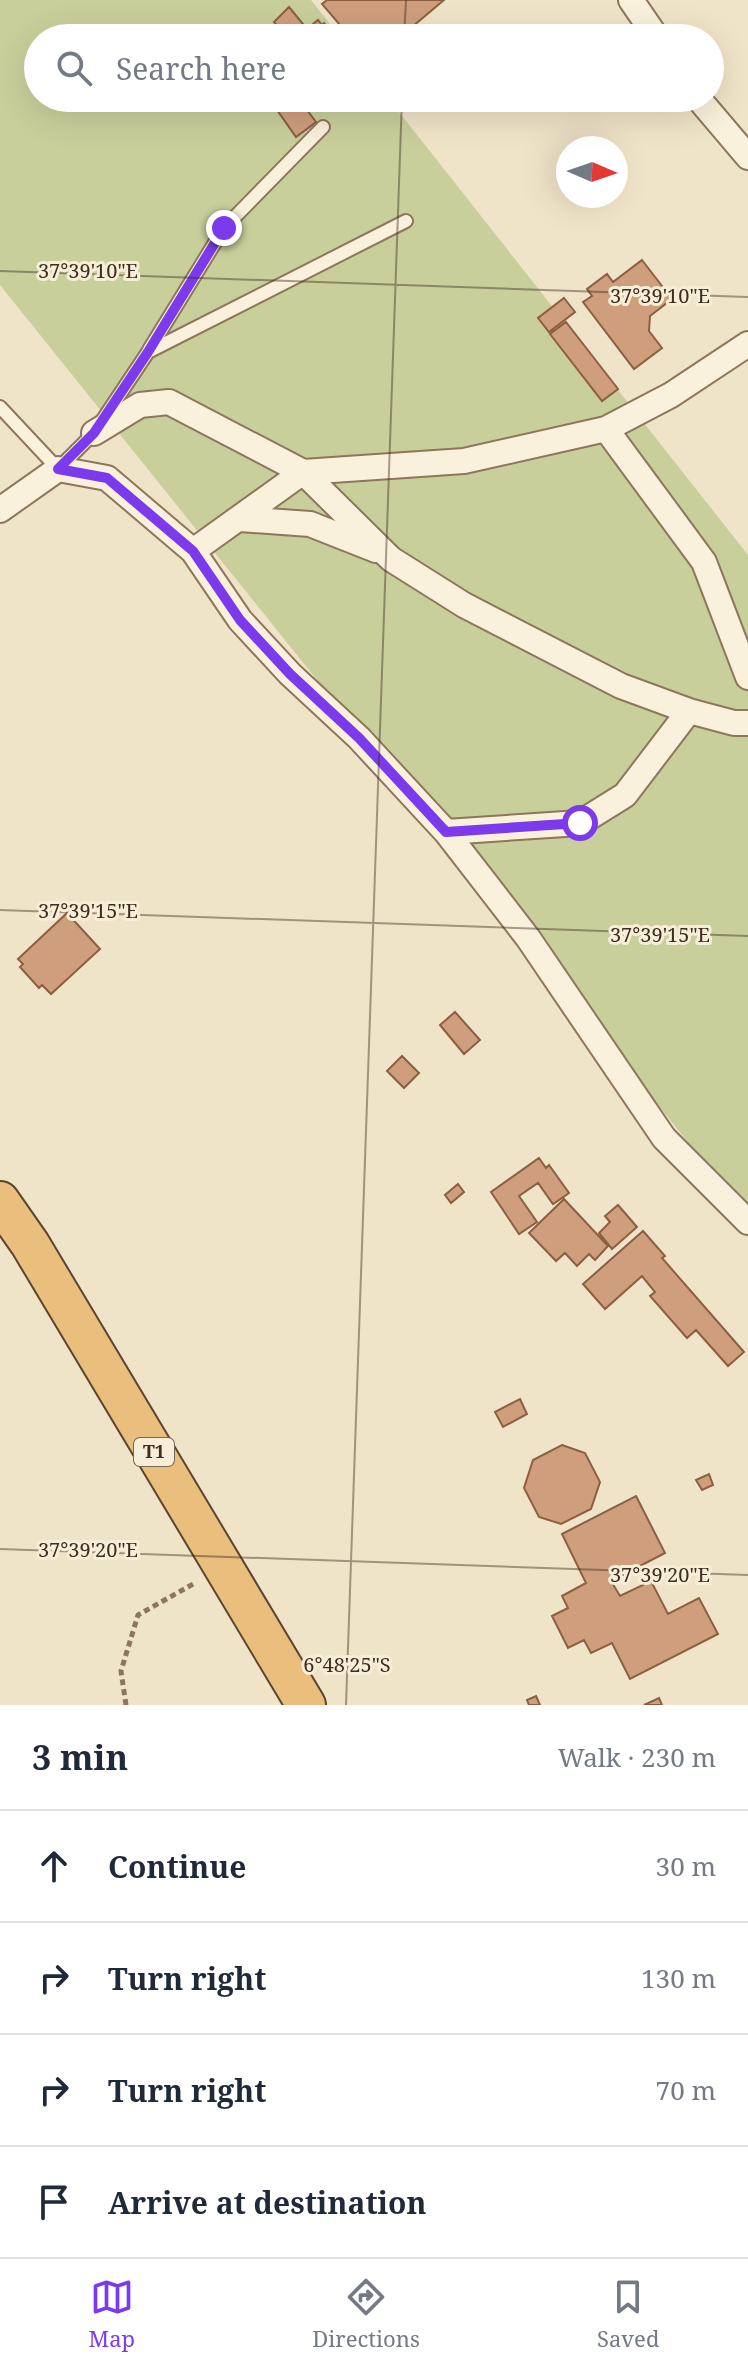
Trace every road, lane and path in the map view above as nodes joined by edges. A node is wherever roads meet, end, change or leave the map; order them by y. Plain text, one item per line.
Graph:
1 (631, 0) edge
2 (647, 24) edge
3 (710, 112) edge
4 (323, 127) dead end
5 (748, 157) edge
6 (406, 221) dead end
7 (748, 344) edge
8 (148, 352) junction
9 (0, 407) edge
10 (606, 429) junction
11 (94, 433) junction
12 (58, 469) junction
13 (303, 472) junction
14 (0, 510) edge
15 (240, 519) junction
16 (193, 551) junction
17 (386, 554) junction
18 (748, 677) edge
19 (689, 711) junction
20 (748, 723) edge
21 (446, 832) junction
22 (0, 1201) edge
23 (748, 1222) edge
24 (225, 1567) junction
25 (126, 1705) edge
26 (306, 1705) edge

1 - 2 street
3 - 5 street
4 - 8 lane
6 - 8 lane
7 - 10 street
8 - 11 lane
9 - 12 lane
10 - 13 street
10 - 18 street
11 - 12 lane
11 - 13 street
12 - 14 street
12 - 16 street
13 - 15 street
13 - 17 street
15 - 16 street
15 - 17 street
16 - 21 street
17 - 19 street
19 - 20 street
19 - 21 street
21 - 23 street
22 - 24 highway, T1
24 - 25 path
24 - 26 highway, T1

